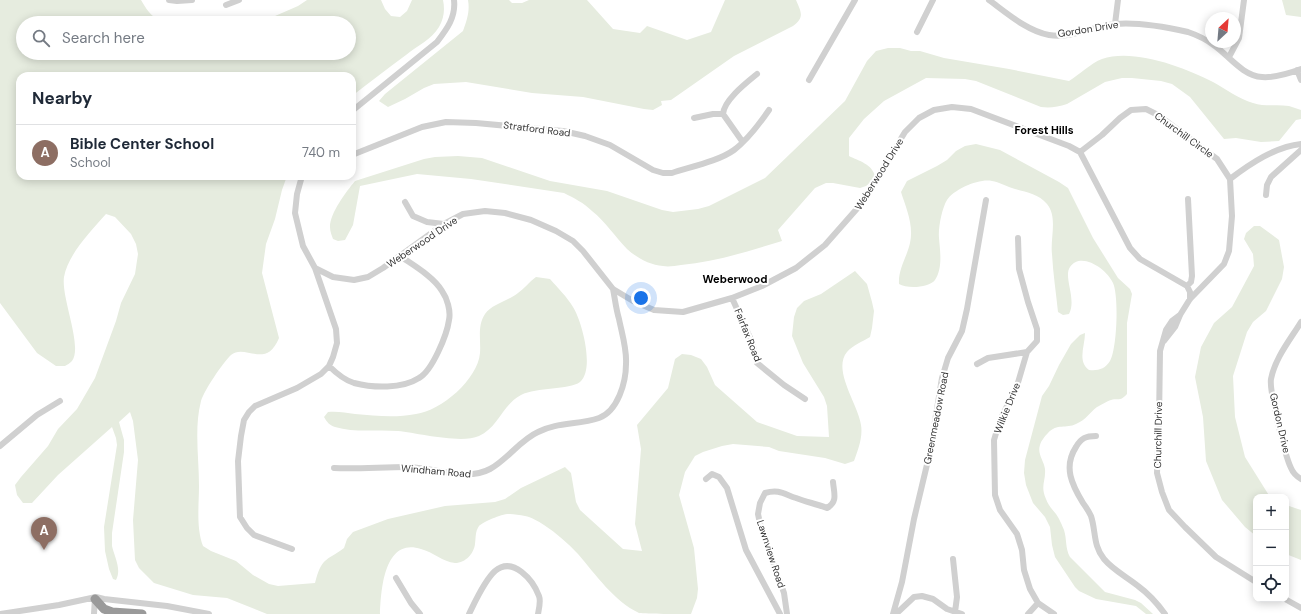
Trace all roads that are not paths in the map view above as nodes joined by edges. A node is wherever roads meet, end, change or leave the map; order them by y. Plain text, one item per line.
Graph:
1 (169, 0) edge
2 (192, 0) edge
3 (239, 0) edge
4 (454, 0) edge
5 (855, 0) edge
6 (933, 0) edge
7 (989, 0) edge
8 (1118, 0) edge
9 (1244, 0) edge
10 (226, 5) dead end
11 (1115, 24) junction
12 (917, 32) dead end
13 (1229, 57) junction
14 (1299, 70) edge
15 (757, 74) dead end
16 (808, 80) dead end
17 (1301, 80) edge
18 (356, 108) edge
19 (769, 110) dead end
20 (723, 114) junction
21 (694, 118) dead end
22 (742, 141) junction
23 (1301, 144) edge
24 (1301, 150) edge
25 (356, 152) edge
26 (1080, 152) junction
27 (1230, 179) junction
28 (301, 180) edge
29 (1266, 195) dead end
30 (1188, 199) dead end
31 (986, 200) dead end
32 (405, 202) dead end
33 (444, 224) junction
34 (1018, 238) dead end
35 (400, 256) junction
36 (315, 268) junction
37 (1187, 286) junction
38 (613, 289) junction
39 (732, 298) junction
40 (1190, 299) junction
41 (1301, 322) edge
42 (1027, 352) junction
43 (977, 364) dead end
44 (329, 366) junction
45 (805, 399) dead end
46 (60, 401) dead end
47 (1096, 436) dead end
48 (0, 446) edge
49 (334, 468) dead end
50 (706, 479) dead end
51 (1301, 479) edge
52 (833, 482) dead end
53 (292, 549) dead end
54 (953, 559) dead end
55 (396, 578) dead end
56 (1253, 580) edge
57 (96, 598) junction
58 (1289, 601) edge
59 (1038, 604) junction
60 (1301, 608) edge
61 (955, 612) junction
62 (0, 614) edge
63 (94, 614) edge
64 (142, 614) edge
65 (210, 614) edge
66 (420, 614) edge
67 (469, 614) edge
68 (538, 614) edge
69 (780, 614) edge
70 (787, 614) edge
71 (894, 614) edge
72 (962, 614) edge
73 (1028, 614) edge
74 (1054, 614) edge
75 (1165, 614) edge

1 - 2 street
3 - 10 street
4 - 18 street
5 - 16 street
6 - 12 street
7 - 11 street, Gordon Drive
8 - 11 street
9 - 13 street
11 - 13 street, Gordon Drive
13 - 14 street, Gordon Drive
14 - 17 street
15 - 20 street
19 - 22 street, Stratford Road
20 - 21 street
20 - 22 street
22 - 25 street, Stratford Road
23 - 27 street
24 - 29 street
26 - 27 street, Churchill Circle
26 - 37 street
26 - 39 street, Weberwood Drive
27 - 40 street, Churchill Circle
28 - 36 street
30 - 37 street
31 - 71 street, Greenmeadow Road
32 - 33 street
33 - 35 street, Weberwood Drive
33 - 38 street, Weberwood Drive
34 - 42 street, Wilkie Drive
35 - 36 street, Weberwood Drive
35 - 44 street
36 - 44 street
37 - 40 street
38 - 39 street, Weberwood Drive
38 - 49 street, Windham Road
39 - 45 street, Fairfax Road
40 - 56 street, Churchill Drive
41 - 51 street, Gordon Drive
42 - 43 street
42 - 59 street, Wilkie Drive
44 - 53 street
46 - 48 street
47 - 75 street
50 - 69 street, Lawnview Road
52 - 70 street, Lawnview Road
54 - 61 street
55 - 66 street
57 - 62 street
57 - 63 street
57 - 64 highway
57 - 65 street
58 - 60 street
59 - 73 street
59 - 74 street
61 - 71 street
61 - 72 street
67 - 68 street

